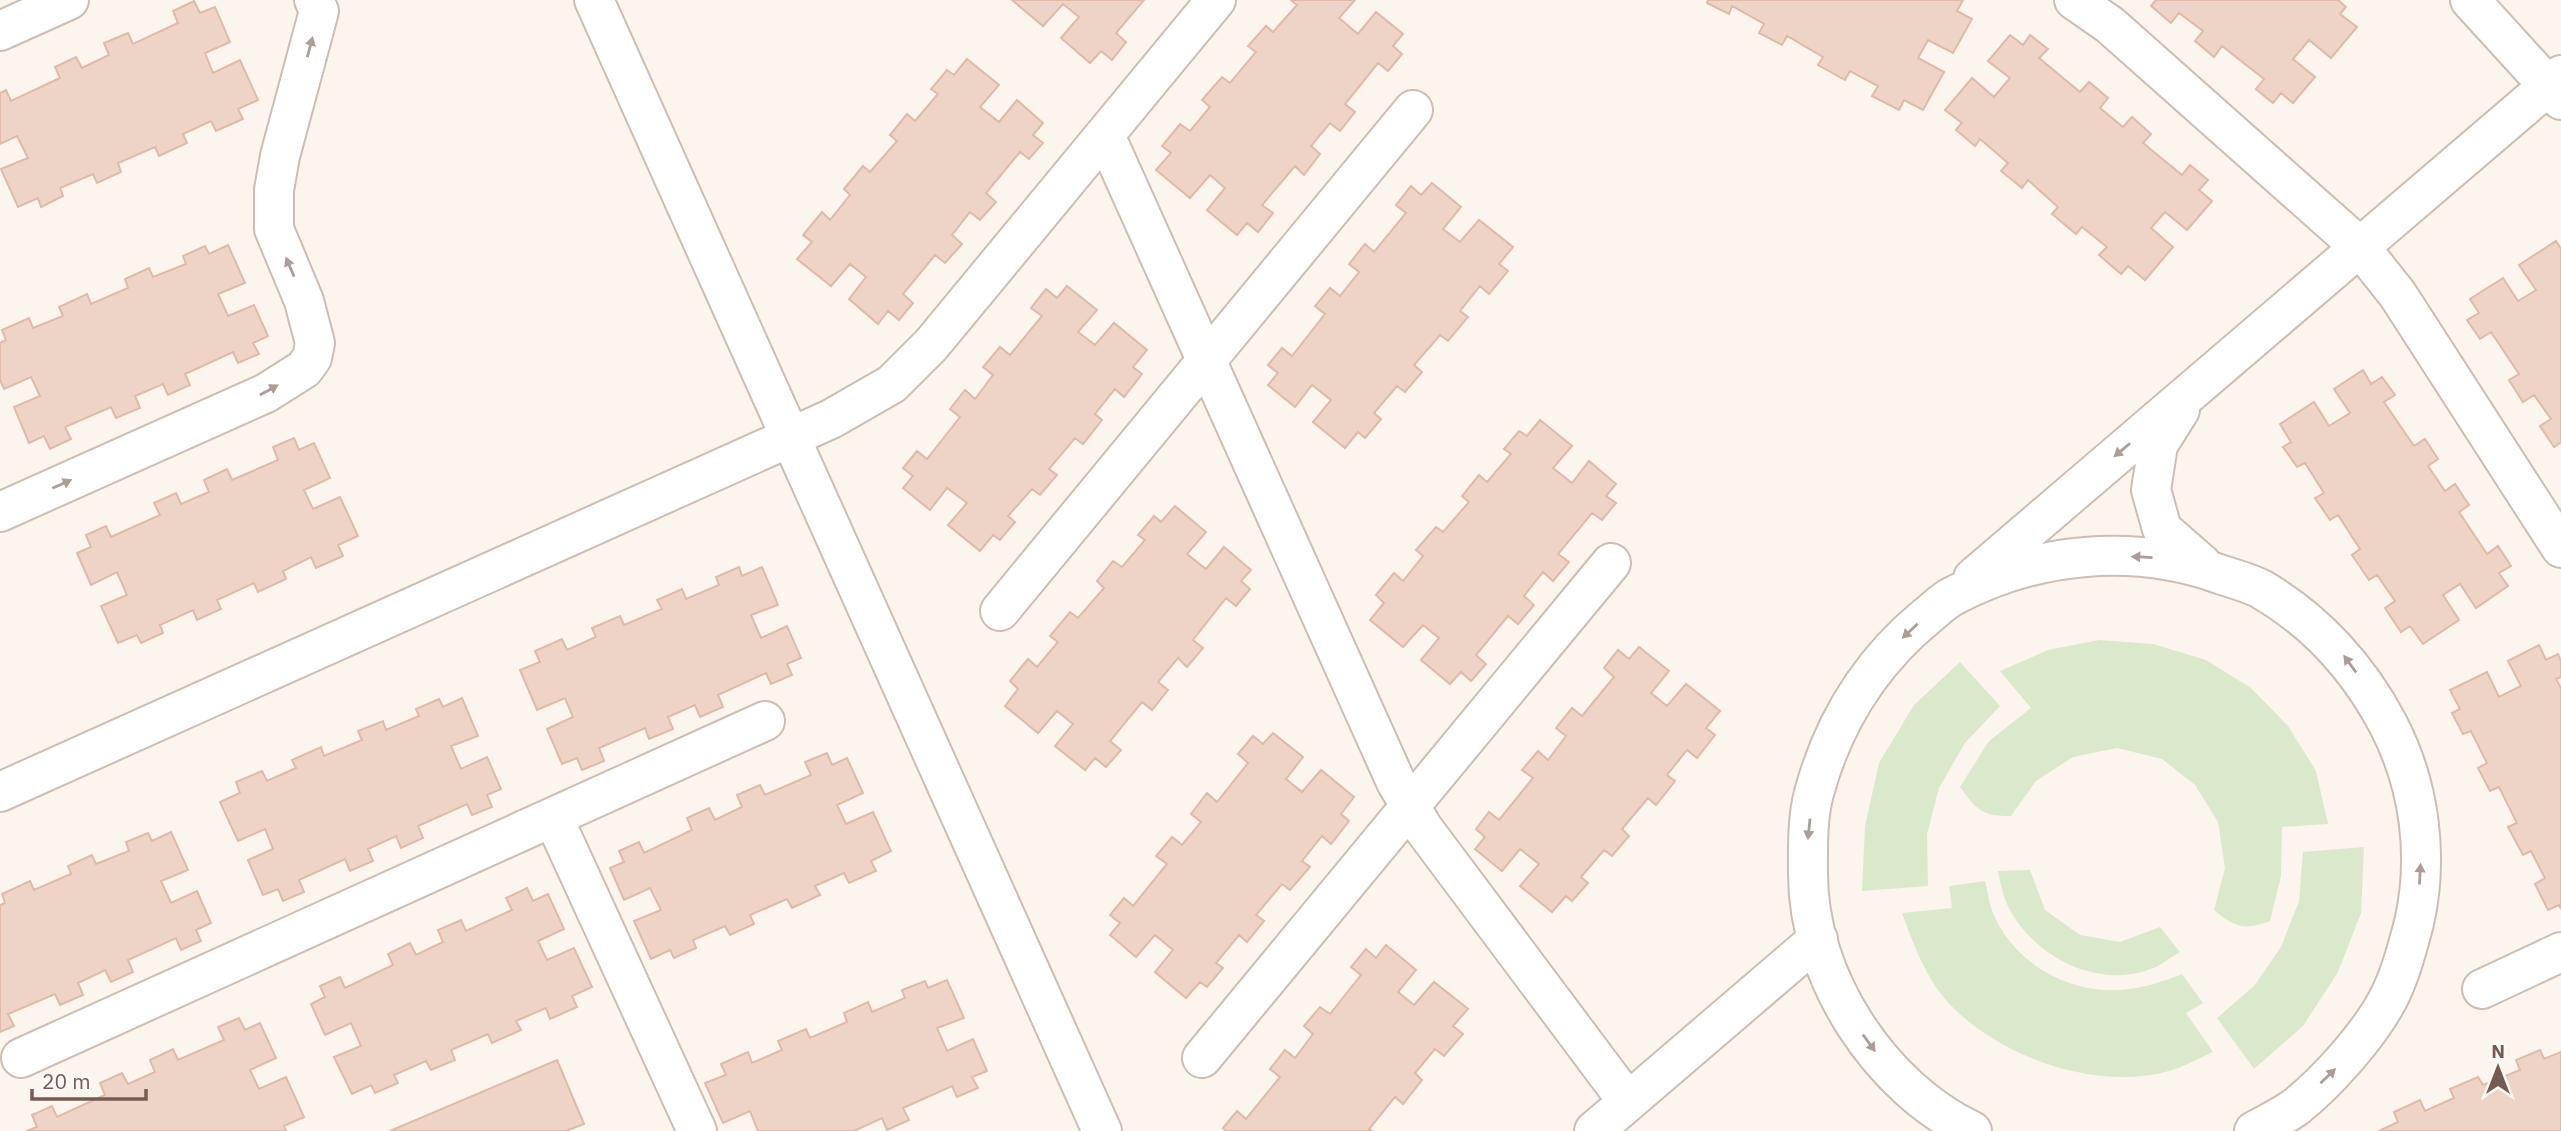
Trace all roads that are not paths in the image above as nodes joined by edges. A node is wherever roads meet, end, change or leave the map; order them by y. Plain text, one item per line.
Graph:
1 (69, 0) edge
2 (594, 0) edge
3 (1216, 0) edge
4 (2074, 0) edge
5 (2470, 0) edge
6 (326, 4) edge
7 (0, 31) edge
8 (2557, 86) edge
9 (1413, 110) dead end
10 (1105, 135) junction
11 (2360, 247) junction
12 (1207, 362) junction
13 (2193, 390) junction
14 (790, 436) junction
15 (0, 512) edge
16 (2561, 548) edge
17 (1611, 563) dead end
18 (2209, 570) junction
19 (1950, 598) junction
20 (1000, 611) dead end
21 (765, 721) dead end
22 (0, 792) edge
23 (1411, 805) junction
24 (553, 817) junction
25 (1818, 939) junction
26 (2561, 952) edge
27 (2482, 989) dead end
28 (22, 1058) dead end
29 (1202, 1058) dead end
30 (1628, 1102) junction
31 (2294, 1123) edge
32 (697, 1131) edge
33 (1102, 1131) edge
34 (1594, 1131) edge
35 (1972, 1131) edge
36 (2255, 1131) edge

1 - 7 street
2 - 14 street
3 - 10 street
4 - 11 street
5 - 8 street
15 -> 6 street
8 - 11 street
9 - 12 street
10 - 12 street
10 - 14 street
11 - 13 street
11 - 16 street
12 - 20 street
12 - 23 street
13 - 18 street
13 -> 19 street
14 - 22 street
14 - 33 street
17 - 23 street
18 -> 19 street
31 -> 18 street
19 -> 25 street
21 - 24 street
23 - 29 street
23 - 30 street
24 - 28 street
24 - 32 street
25 - 30 street
25 -> 35 street
26 - 27 street
30 - 34 street
31 - 36 street

